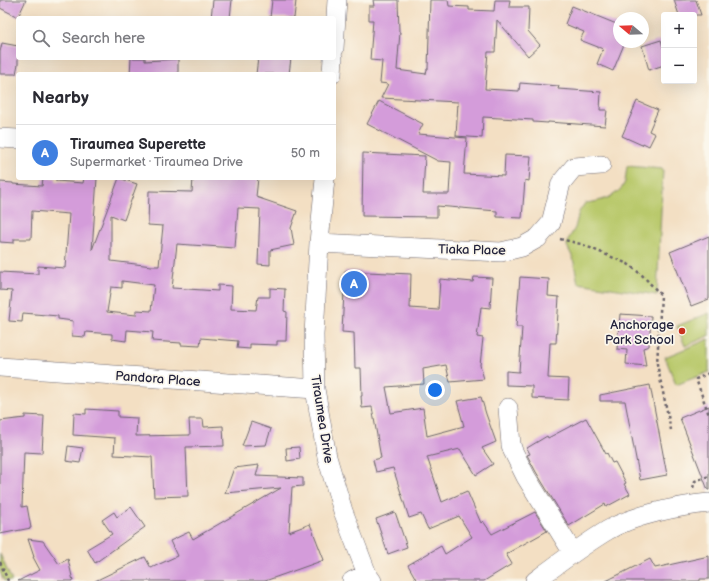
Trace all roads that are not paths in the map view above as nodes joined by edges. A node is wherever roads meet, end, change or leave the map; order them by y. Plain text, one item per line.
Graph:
1 (337, 0) edge
2 (336, 16) edge
3 (334, 60) edge
4 (332, 72) edge
5 (0, 138) edge
6 (16, 139) edge
7 (600, 165) dead end
8 (325, 180) edge
9 (319, 243) junction
10 (0, 367) edge
11 (315, 389) junction
12 (508, 408) dead end
13 (709, 503) edge
14 (573, 553) junction
15 (364, 579) edge
16 (535, 581) edge

1 - 2 street
3 - 4 street
5 - 6 street
7 - 9 street, Tiaka Place
8 - 9 street, Tiraumea Drive
9 - 11 street, Tiraumea Drive
10 - 11 street, Pandora Place
11 - 15 street, Tiraumea Drive
12 - 14 street
13 - 14 street
14 - 16 street

